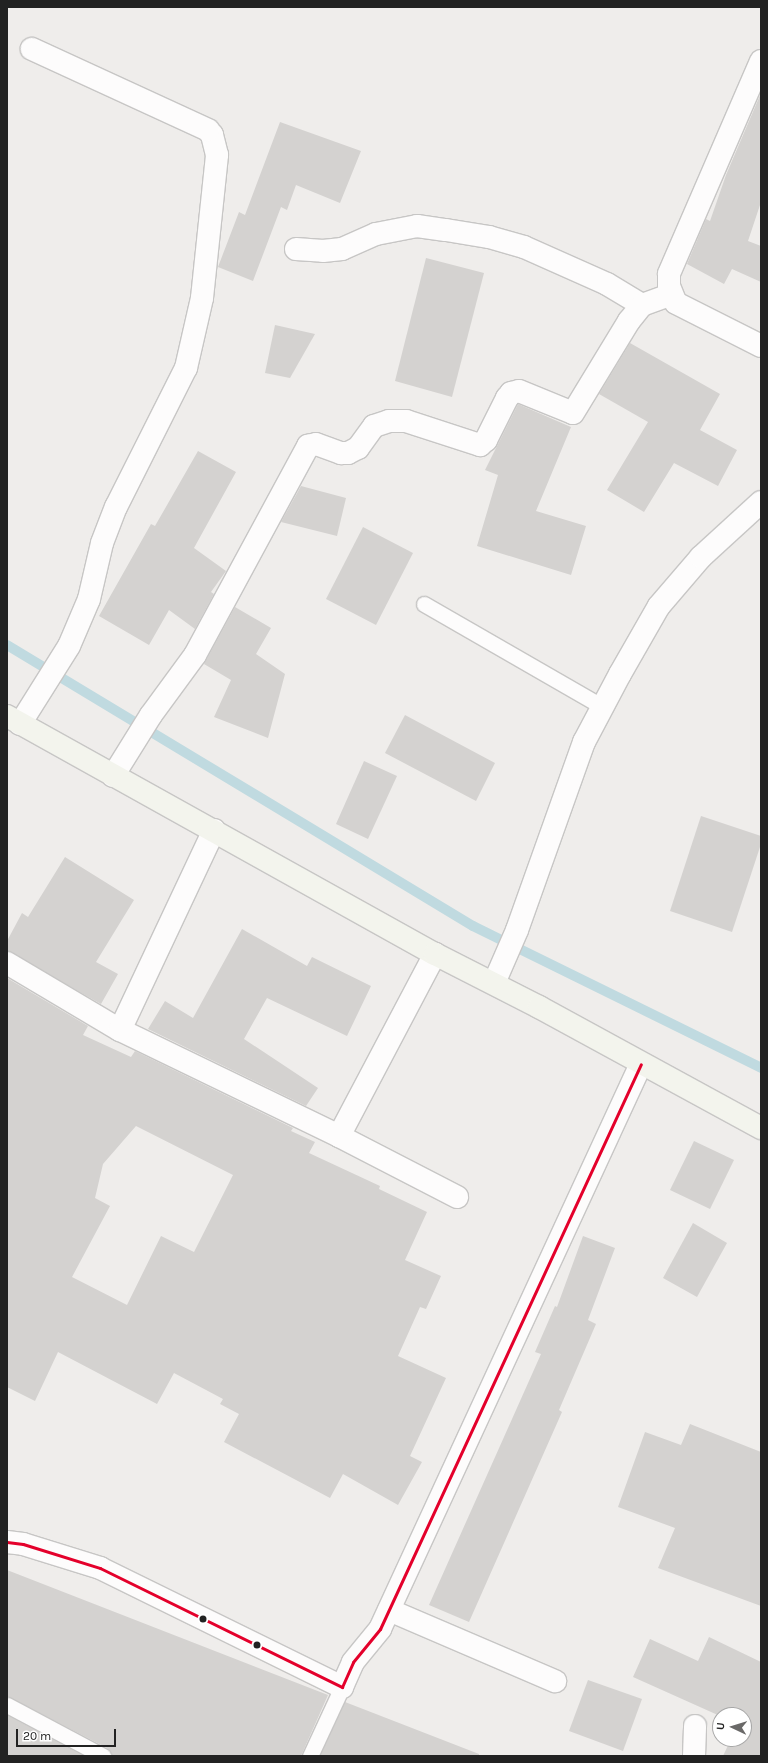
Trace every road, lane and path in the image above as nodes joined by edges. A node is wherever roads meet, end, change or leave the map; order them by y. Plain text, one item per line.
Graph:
1 (32, 49) dead end
2 (761, 61) edge
3 (296, 249) dead end
4 (670, 295) junction
5 (642, 305) junction
6 (761, 346) edge
7 (761, 502) edge
8 (424, 604) dead end
9 (603, 707) junction
10 (13, 720) edge
11 (113, 776) junction
12 (214, 830) junction
13 (435, 954) junction
14 (7, 963) edge
15 (494, 984) junction
16 (120, 1030) junction
17 (641, 1064) junction
18 (761, 1128) edge
19 (339, 1136) junction
20 (457, 1197) dead end
21 (7, 1542) edge
22 (389, 1610) junction
23 (555, 1681) dead end
24 (342, 1687) junction
25 (7, 1704) edge
26 (695, 1726) dead end
27 (103, 1756) edge
28 (310, 1756) edge
29 (694, 1756) edge

1 - 10 street
2 - 4 street
3 - 5 street
4 - 5 street
4 - 6 street
5 - 11 street
7 - 9 street
8 - 9 lane
9 - 15 street
10 - 11 street
11 - 12 street
12 - 13 street
12 - 16 street
13 - 15 street
13 - 19 street
14 - 16 street
15 - 17 street
16 - 19 street
17 - 18 street
17 - 22 street
19 - 20 street
21 - 24 street
22 - 23 street
22 - 24 street
24 - 28 lane
25 - 27 lane
26 - 29 street

